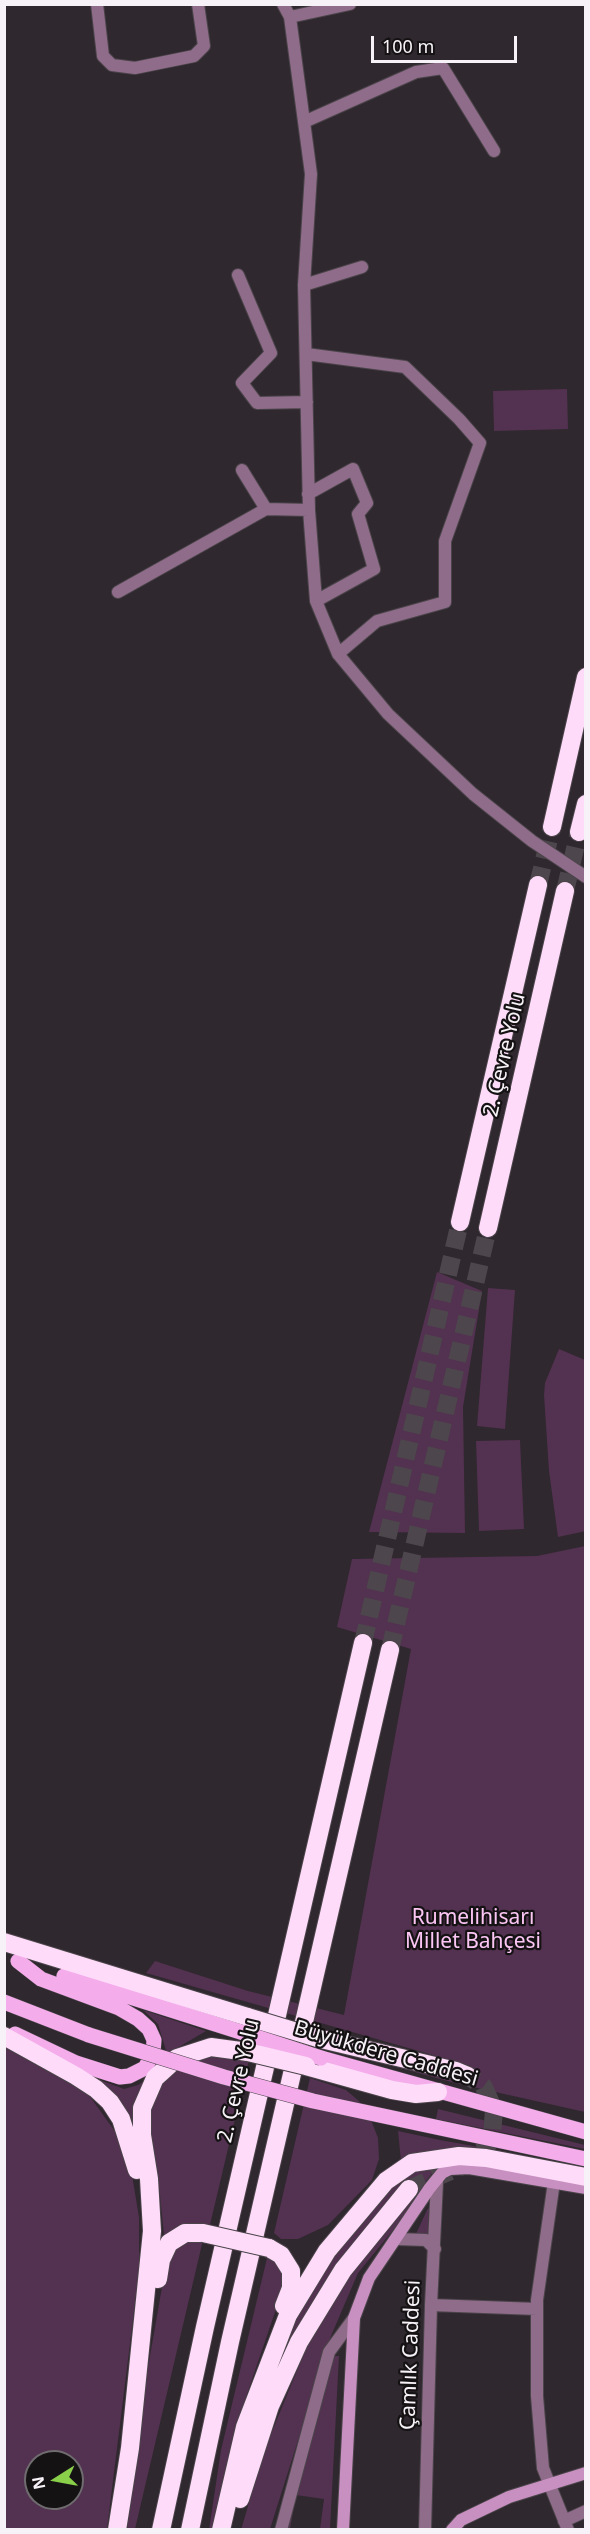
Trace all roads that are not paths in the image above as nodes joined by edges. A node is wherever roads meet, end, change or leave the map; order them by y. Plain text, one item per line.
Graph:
1 (97, 4) edge
2 (198, 4) edge
3 (282, 4) edge
4 (350, 4) edge
5 (290, 17) junction
6 (304, 122) junction
7 (494, 151) dead end
8 (362, 267) dead end
9 (238, 275) dead end
10 (304, 285) junction
11 (306, 354) junction
12 (307, 402) junction
13 (242, 470) dead end
14 (308, 494) junction
15 (266, 509) junction
16 (309, 510) junction
17 (118, 592) dead end
18 (316, 602) junction
19 (338, 654) junction
20 (585, 677) edge
21 (585, 804) edge
22 (552, 827) tunnel mouth
23 (579, 832) tunnel mouth
24 (585, 877) edge
25 (538, 885) tunnel mouth
26 (565, 891) tunnel mouth
27 (460, 1222) tunnel mouth
28 (488, 1228) tunnel mouth
29 (363, 1643) tunnel mouth
30 (390, 1650) tunnel mouth
31 (4, 1942) edge
32 (11, 1959) edge
33 (4, 2002) edge
34 (4, 2028) edge
35 (248, 2034) junction
36 (4, 2036) edge
37 (468, 2076) tunnel mouth
38 (438, 2092) joint
39 (585, 2132) edge
40 (585, 2159) edge
41 (585, 2177) edge
42 (437, 2182) junction
43 (554, 2182) junction
44 (585, 2188) edge
45 (409, 2189) tunnel mouth
46 (396, 2239) junction
47 (435, 2249) junction
48 (148, 2264) junction
49 (430, 2305) junction
50 (537, 2309) junction
51 (354, 2318) junction
52 (259, 2387) junction
53 (130, 2448) junction
54 (173, 2472) junction
55 (585, 2473) edge
56 (548, 2483) junction
57 (585, 2511) edge
58 (566, 2525) edge
59 (117, 2529) edge
60 (150, 2529) edge
61 (161, 2529) edge
62 (190, 2529) edge
63 (221, 2529) edge
64 (231, 2529) edge
65 (281, 2529) edge
66 (343, 2529) edge
67 (425, 2529) edge
68 (452, 2529) edge

1 - 2 street
3 - 5 street
4 - 5 street
5 - 6 street
6 - 7 street
6 - 10 street
8 - 10 street
9 - 12 street
10 - 11 street
11 - 12 street
11 - 19 street
12 - 14 street
13 - 15 street
14 - 16 street
14 - 18 street
15 - 16 street
15 - 17 street
16 - 18 street
18 - 19 street
19 - 24 street
20 - 22 highway
21 - 23 highway
25 - 27 highway, 2. Çevre Yolu
26 - 28 highway, 2. Çevre Yolu
29 - 54 highway, 2. Çevre Yolu
30 - 62 highway
31 - 35 highway
32 - 34 main road
32 - 35 main road
33 - 40 main road, bridge
35 - 37 highway, bridge
35 - 38 highway, bridge
35 - 48 highway
36 - 48 highway
38 - 39 main road, Büyükdere Caddesi
41 - 52 highway
42 - 43 street
42 - 46 street
42 - 47 street, Çamlık Caddesi
43 - 44 street
43 - 50 street
45 - 64 highway
46 - 47 street
46 - 51 street
47 - 49 street, Çamlık Caddesi
48 - 53 highway
49 - 50 street
49 - 67 street, Çamlık Caddesi
50 - 56 street
51 - 65 street
51 - 66 street
52 - 53 highway, bridge
52 - 63 highway
53 - 59 highway
54 - 60 highway
54 - 61 highway, 2. Çevre Yolu
55 - 56 street
56 - 58 street
56 - 68 street
57 - 58 street

